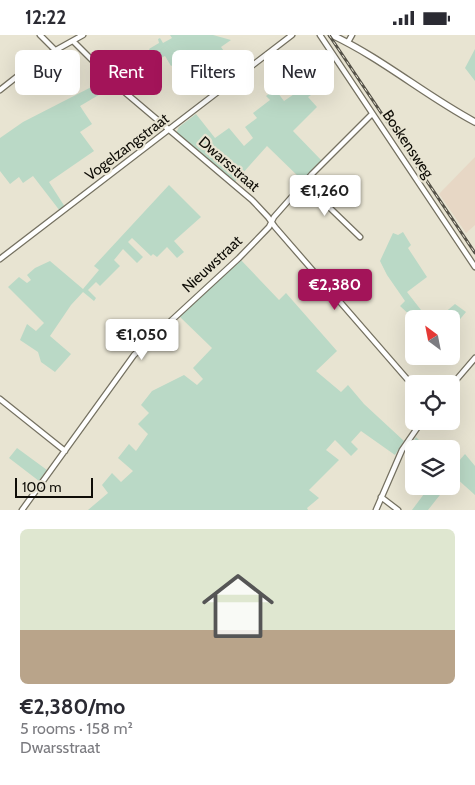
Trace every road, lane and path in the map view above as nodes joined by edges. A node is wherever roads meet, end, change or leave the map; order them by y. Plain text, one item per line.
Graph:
1 (40, 35) edge
2 (83, 35) edge
3 (292, 35) edge
4 (320, 35) edge
5 (332, 35) edge
6 (352, 35) edge
7 (73, 41) junction
8 (348, 42) junction
9 (55, 50) joint
10 (15, 78) edge
11 (0, 90) edge
12 (372, 114) junction
13 (475, 122) edge
14 (169, 130) junction
15 (304, 183) junction
16 (272, 223) junction
17 (360, 237) dead end
18 (0, 259) edge
19 (475, 267) edge
20 (475, 358) edge
21 (460, 376) edge
22 (405, 377) edge
23 (0, 400) edge
24 (416, 430) edge
25 (65, 451) junction
26 (381, 497) junction
27 (22, 510) edge
28 (376, 510) edge
29 (398, 510) edge

1 - 9 street
2 - 7 street
3 - 14 street, Vogelzangstraat
4 - 12 street, Boskensweg
5 - 8 street
6 - 8 street
7 - 9 street
7 - 14 street, Dwarsstraat
8 - 13 street
10 - 11 street
12 - 15 street, Nieuwstraat
12 - 19 street, Boskensweg
14 - 16 street, Dwarsstraat
14 - 18 street, Vogelzangstraat
15 - 16 street, Nieuwstraat
15 - 17 street
16 - 22 street, Dwarsstraat
16 - 25 street, Nieuwstraat
20 - 21 street
23 - 25 street
24 - 26 street
25 - 27 street, Nieuwstraat
26 - 28 street
26 - 29 street

